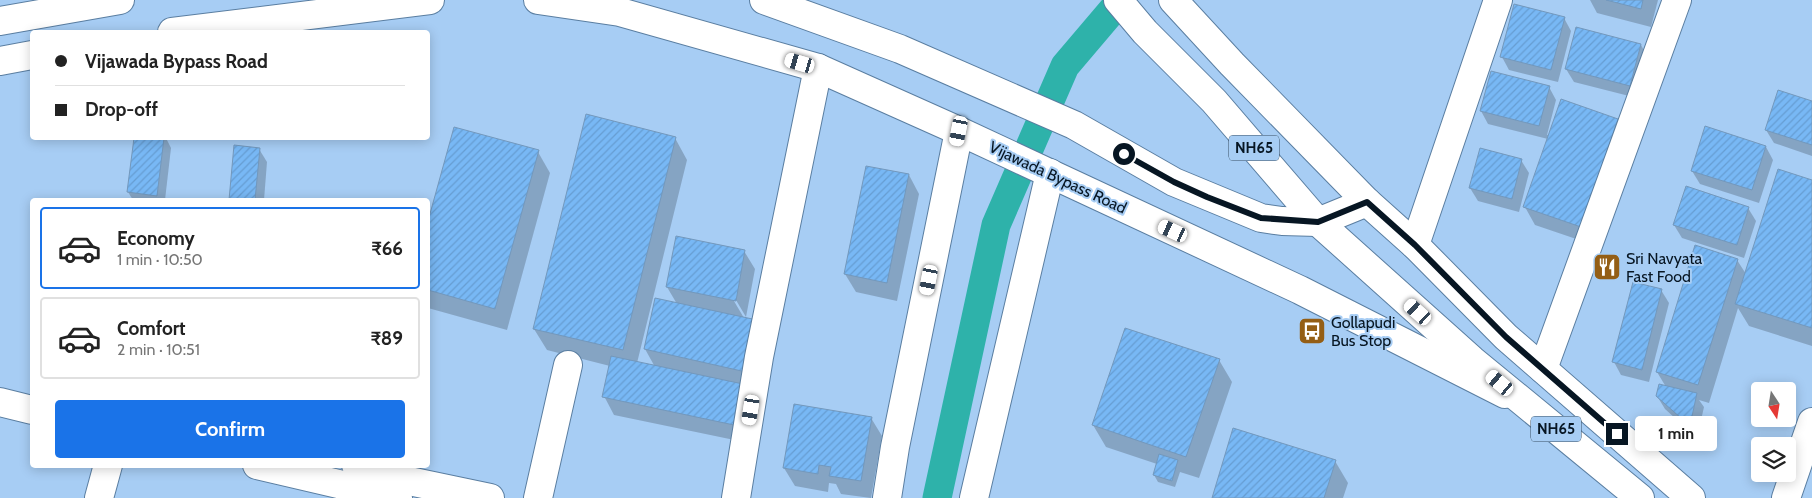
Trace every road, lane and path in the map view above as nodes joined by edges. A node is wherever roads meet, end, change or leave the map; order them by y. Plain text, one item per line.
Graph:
1 (120, 0) edge
2 (430, 0) edge
3 (538, 0) edge
4 (764, 0) edge
5 (1118, 0) edge
6 (1498, 0) edge
7 (1677, 0) edge
8 (1178, 2) edge
9 (0, 21) edge
10 (188, 30) edge
11 (30, 56) edge
12 (0, 61) edge
13 (818, 68) junction
14 (962, 132) junction
15 (1050, 173) junction
16 (1367, 202) junction
17 (1318, 222) junction
18 (1415, 245) junction
19 (568, 365) dead end
20 (1543, 369) junction
21 (0, 402) edge
22 (1527, 406) junction
23 (30, 410) edge
24 (1812, 422) edge
25 (107, 468) edge
26 (270, 468) edge
27 (360, 468) edge
28 (99, 498) edge
29 (398, 498) edge
30 (490, 498) edge
31 (538, 498) edge
32 (736, 498) edge
33 (887, 498) edge
34 (974, 498) edge
35 (1640, 498) edge
36 (1691, 498) edge
37 (1786, 498) edge

1 - 9 main road
2 - 10 main road
3 - 13 main road, Vijawada Bypass Road
4 - 17 main road
5 - 17 main road, NH65
6 - 18 main road
7 - 20 main road
8 - 16 main road, NH65
11 - 12 main road
13 - 14 main road, Vijawada Bypass Road
13 - 32 main road
14 - 15 main road, Vijawada Bypass Road
14 - 33 main road
15 - 22 main road, Vijawada Bypass Road
15 - 34 main road
16 - 17 main road
16 - 18 main road, NH65
17 - 22 main road, NH65
18 - 20 main road, NH65
19 - 31 main road
20 - 36 main road, NH65
21 - 23 main road
22 - 35 main road, NH65
24 - 37 main road
25 - 28 main road
26 - 29 main road
27 - 30 main road

